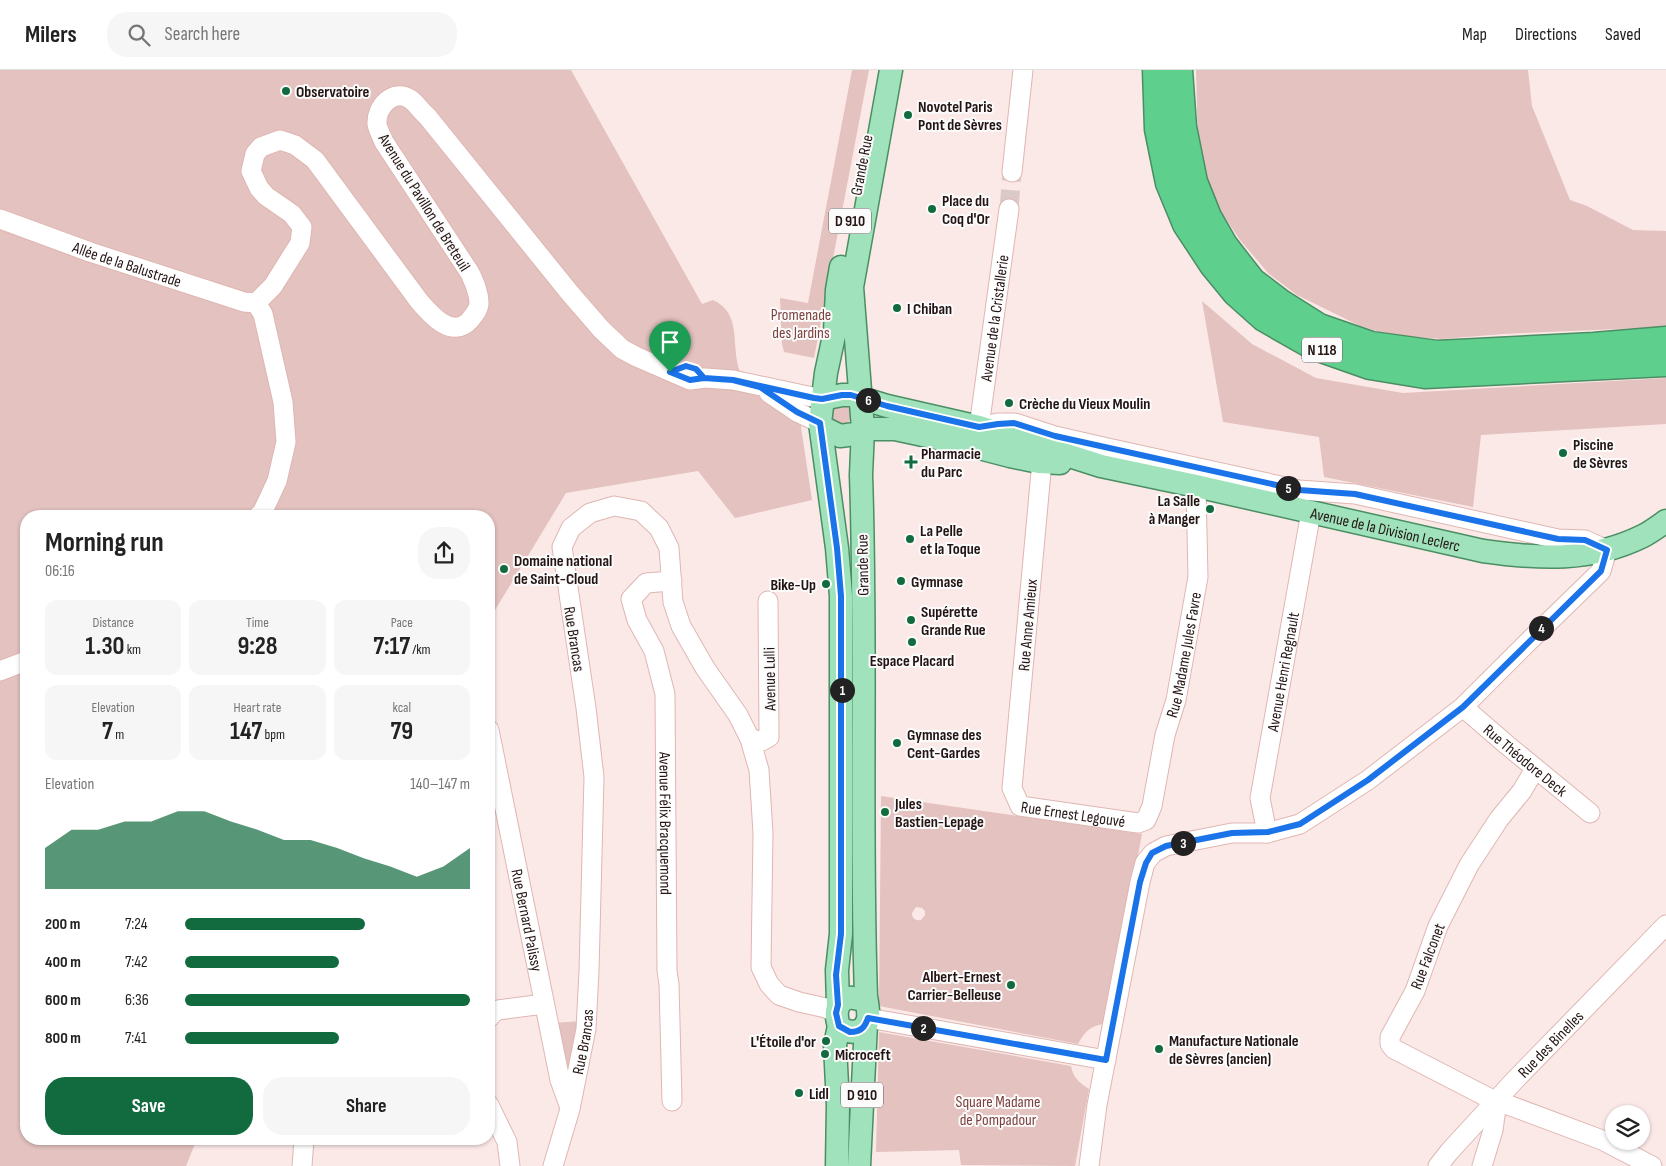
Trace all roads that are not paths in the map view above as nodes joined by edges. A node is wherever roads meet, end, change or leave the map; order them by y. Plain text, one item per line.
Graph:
1 (879, 70) edge
2 (891, 70) edge
3 (1023, 70) edge
4 (1156, 70) edge
5 (1178, 70) edge
6 (1012, 172) tunnel mouth
7 (1009, 209) tunnel mouth
8 (0, 219) edge
9 (256, 303) junction
10 (1666, 340) edge
11 (1666, 363) edge
12 (760, 387) junction
13 (861, 398) junction
14 (822, 399) junction
15 (820, 423) junction
16 (979, 427) junction
17 (864, 429) junction
18 (960, 443) junction
19 (995, 453) junction
20 (1040, 462) junction
21 (1100, 466) junction
22 (1196, 486) junction
23 (263, 510) edge
24 (1311, 512) junction
25 (1666, 521) edge
26 (1607, 550) junction
27 (672, 581) junction
28 (768, 601) dead end
29 (20, 663) edge
30 (0, 671) edge
31 (1463, 707) junction
32 (750, 739) junction
33 (495, 760) edge
34 (1535, 769) junction
35 (1012, 788) joint
36 (1590, 813) dead end
37 (1146, 820) joint
38 (1268, 832) junction
39 (1666, 925) edge
40 (544, 1004) junction
41 (495, 1012) edge
42 (838, 1015) junction
43 (867, 1015) junction
44 (1106, 1060) junction
45 (1497, 1100) junction
46 (672, 1101) dead end
47 (570, 1109) junction
48 (495, 1117) edge
49 (304, 1145) edge
50 (302, 1166) edge
51 (510, 1166) edge
52 (553, 1166) edge
53 (837, 1166) edge
54 (859, 1166) edge
55 (1089, 1166) edge
56 (1438, 1166) edge
57 (1482, 1166) edge
58 (1652, 1166) edge

1 - 14 main road, Grande Rue / D 910
2 - 13 main road, Grande Rue / D 910
3 - 6 street
4 - 11 highway, N 118
5 - 10 highway, N 118
7 - 16 street, Avenue de la Cristallerie
8 - 9 street, Allée de la Balustrade
9 - 12 street, Avenue du Pavillon de Breteuil
9 - 23 street
12 - 14 street
12 - 15 street
13 - 14 main road
13 - 16 main road, Avenue de la Division Leclerc
13 - 17 main road, Grande Rue / D 910
14 - 15 main road, Grande Rue / D 910
15 - 17 main road
15 - 42 main road, Grande Rue / D 910
16 - 18 main road
16 - 19 street
16 - 21 main road, Avenue de la Division Leclerc
16 - 26 street
17 - 18 main road, Avenue de la Division Leclerc
17 - 43 main road, Grande Rue / D 910
18 - 19 main road, Avenue de la Division Leclerc
19 - 20 main road, Avenue de la Division Leclerc
20 - 21 main road, Avenue de la Division Leclerc
20 - 35 street, Rue Anne Amieux
21 - 22 main road, Avenue de la Division Leclerc
22 - 24 main road, Avenue de la Division Leclerc
22 - 37 street, Rue Madame Jules Favre
24 - 26 main road, Avenue de la Division Leclerc
24 - 38 street, Avenue Henri Regnault
25 - 26 main road, Avenue de la Division Leclerc
26 - 31 street
27 - 32 street, Rue Brancas
27 - 46 street, Avenue Félix Bracquemond
27 - 47 street, Rue Brancas
28 - 32 street, Avenue Lulli
29 - 30 street
31 - 34 street, Rue Théodore Deck
31 - 38 street
32 - 42 street, Rue Brancas
33 - 40 street, Rue Bernard Palissy
34 - 36 street, Rue Théodore Deck
34 - 45 street, Rue Falconet
35 - 37 street, Rue Ernest Legouvé
38 - 44 street
39 - 45 street, Rue des Binelles
40 - 41 street
40 - 47 street, Rue Bernard Palissy
42 - 43 main road
42 - 43 main road
42 - 53 main road, Grande Rue / D 910
43 - 44 street
43 - 54 main road, Grande Rue / D 910
44 - 55 street
45 - 56 street, Rue des Binelles
45 - 57 street
45 - 58 street
47 - 52 street, Rue Brancas
48 - 51 street
49 - 50 street

